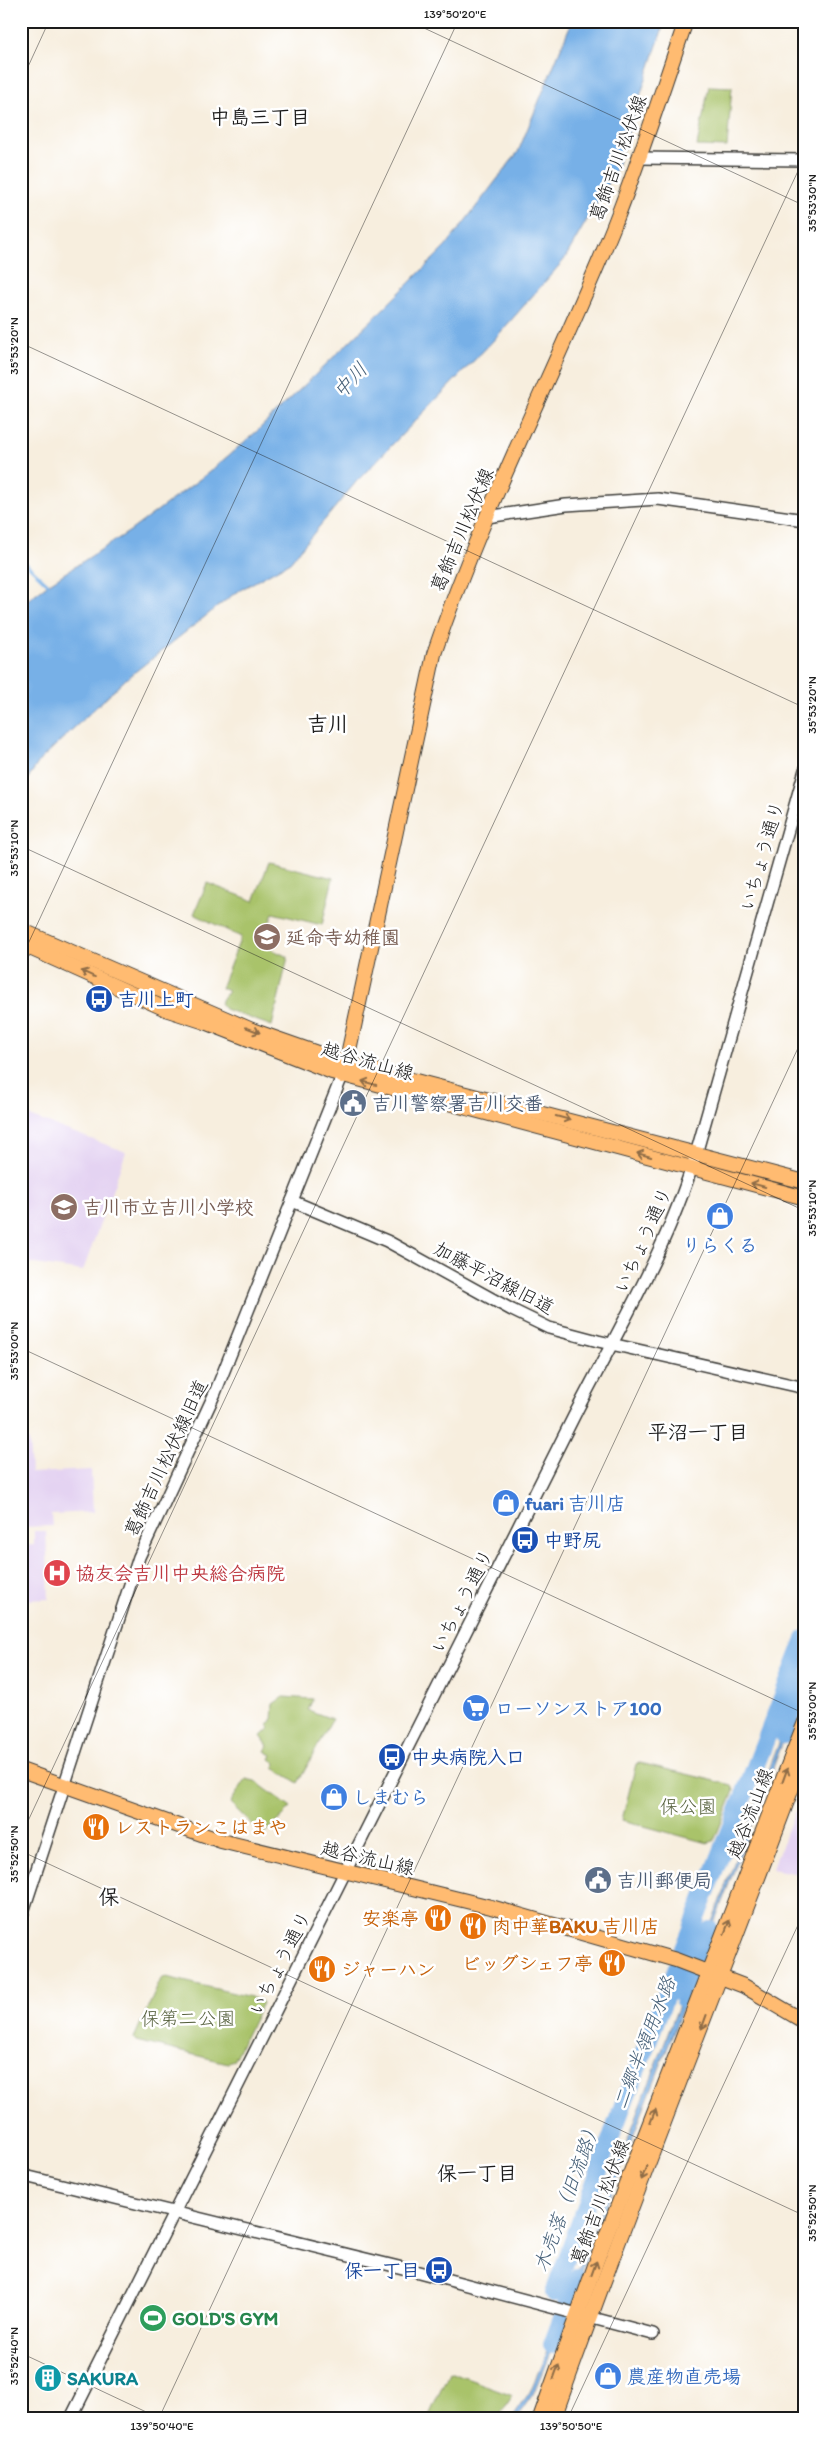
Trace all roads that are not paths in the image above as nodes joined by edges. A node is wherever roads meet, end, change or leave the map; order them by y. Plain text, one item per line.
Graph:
1 (686, 21) edge
2 (638, 158) junction
3 (805, 160) edge
4 (487, 517) junction
5 (805, 520) edge
6 (805, 770) edge
7 (21, 930) edge
8 (21, 944) edge
9 (344, 1069) junction
10 (696, 1154) junction
11 (692, 1168) junction
12 (805, 1182) edge
13 (805, 1198) edge
14 (292, 1200) junction
15 (612, 1344) junction
16 (805, 1388) edge
17 (805, 1722) edge
18 (805, 1753) edge
19 (21, 1770) edge
20 (64, 1786) junction
21 (345, 1872) junction
22 (21, 1918) edge
23 (710, 1973) junction
24 (805, 2022) edge
25 (21, 2175) edge
26 (175, 2211) junction
27 (574, 2313) junction
28 (653, 2334) dead end
29 (71, 2418) edge
30 (540, 2418) edge
31 (554, 2418) edge

1 - 2 main road, 葛飾吉川松伏線
2 - 3 street
2 - 4 main road, 葛飾吉川松伏線
4 - 5 street
4 - 9 main road, 葛飾吉川松伏線
6 - 10 street, いちょう通り
7 -> 9 main road, 越谷流山線
9 -> 8 main road, 越谷流山線
9 -> 10 main road, 越谷流山線
11 -> 9 main road, 越谷流山線
9 - 14 street, 葛飾吉川松伏線旧道
10 - 11 street, いちょう通り
10 - 12 main road, 越谷流山線
13 -> 11 main road, 越谷流山線
11 - 15 street, いちょう通り
14 - 15 street, 加藤平沼線旧道
14 - 20 street, 葛飾吉川松伏線旧道
15 - 16 street, 加藤平沼線旧道
15 - 21 street, いちょう通り
23 -> 17 main road, 越谷流山線
18 - 23 main road, 越谷流山線
19 - 20 main road, 越谷流山線
20 - 21 main road, 越谷流山線
20 - 22 street, 葛飾吉川松伏線旧道
21 - 23 main road, 越谷流山線
21 - 26 street, いちょう通り
23 - 24 main road, 越谷流山線
23 - 27 main road, 葛飾吉川松伏線
25 - 26 street
26 - 27 street
26 - 29 street, いちょう通り
27 - 28 street
30 -> 27 main road, 葛飾吉川松伏線
27 - 31 main road, 葛飾吉川松伏線

